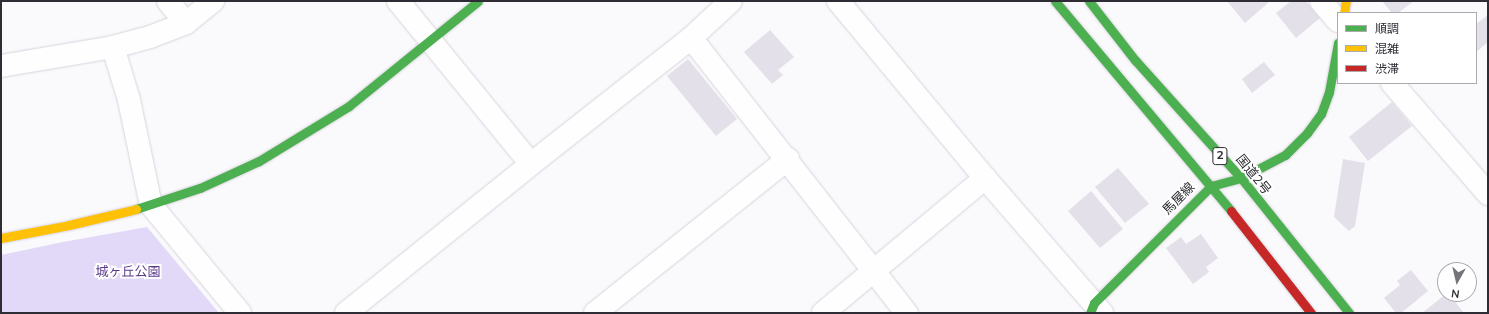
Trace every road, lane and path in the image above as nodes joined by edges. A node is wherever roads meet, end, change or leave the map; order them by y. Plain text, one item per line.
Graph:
1 (168, 1) edge
2 (213, 1) edge
3 (398, 1) edge
4 (478, 1) edge
5 (731, 1) edge
6 (838, 1) edge
7 (1056, 1) edge
8 (1089, 1) edge
9 (1321, 1) edge
10 (1346, 1) edge
11 (1344, 12) edge
12 (1337, 20) edge
13 (186, 23) junction
14 (691, 38) junction
15 (429, 41) junction
16 (113, 47) junction
17 (1337, 48) edge
18 (1, 66) edge
19 (1393, 84) edge
20 (788, 159) junction
21 (531, 164) junction
22 (985, 178) junction
23 (1241, 178) junction
24 (1211, 186) junction
25 (1488, 194) edge
26 (151, 204) junction
27 (1, 238) edge
28 (873, 272) junction
29 (1095, 310) edge
30 (240, 313) edge
31 (346, 313) edge
32 (595, 313) edge
33 (823, 313) edge
34 (907, 313) edge
35 (1311, 313) edge
36 (1349, 313) edge

1 - 13 street
2 - 13 street
3 - 15 street
4 - 15 main road
5 - 14 street
6 - 22 street
7 - 24 main road, 2
8 - 23 main road, 国道2号 / 2
9 - 12 street
10 - 11 main road
13 - 16 street
14 - 20 street
14 - 21 street
15 - 21 street
15 - 26 main road
16 - 18 street
16 - 26 street
17 - 23 main road, 馬屋線
19 - 25 street
20 - 28 street
20 - 32 street
21 - 31 street
22 - 28 street
22 - 29 street
23 - 24 main road, 馬屋線
23 - 36 main road, 国道2号 / 2
24 - 29 main road, 馬屋線
24 - 35 main road, 2
26 - 27 main road
26 - 30 street
28 - 33 street
28 - 34 street

